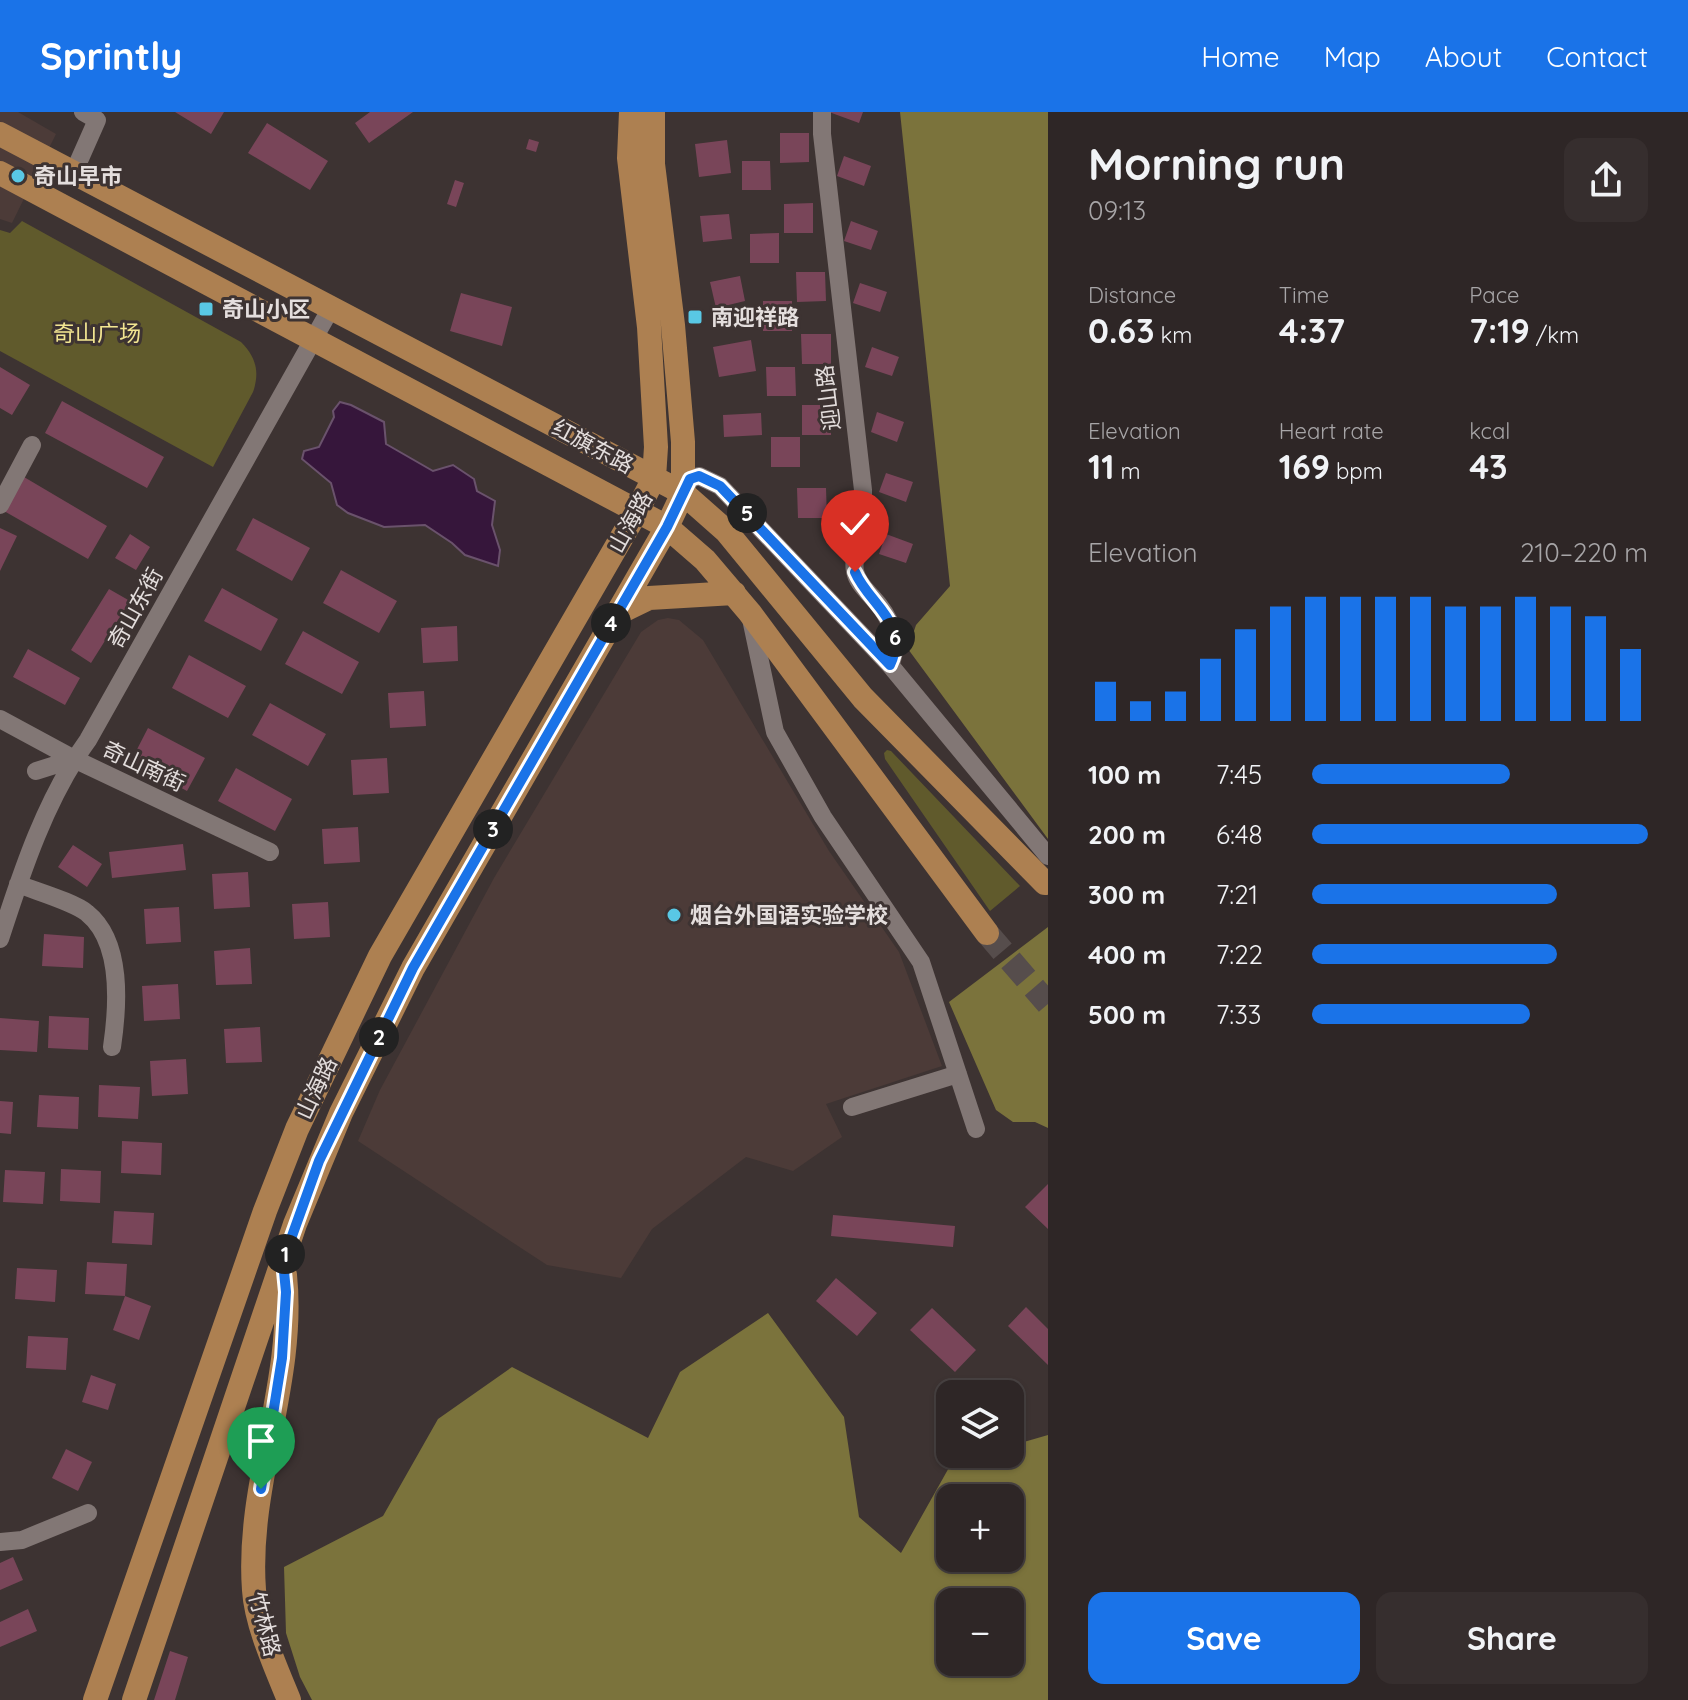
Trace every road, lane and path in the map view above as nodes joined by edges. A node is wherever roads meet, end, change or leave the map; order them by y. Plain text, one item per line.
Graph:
1 (83, 112) edge
2 (631, 112) edge
3 (653, 112) edge
4 (822, 112) edge
5 (0, 134) edge
6 (74, 172) junction
7 (0, 173) edge
8 (331, 308) junction
9 (314, 340) junction
10 (32, 445) dead end
11 (654, 478) junction
12 (683, 493) junction
13 (0, 505) edge
14 (637, 511) junction
15 (667, 527) junction
16 (742, 603) junction
17 (616, 614) junction
18 (890, 665) junction
19 (0, 719) edge
20 (74, 759) junction
21 (36, 771) dead end
22 (270, 852) dead end
23 (1048, 856) edge
24 (1045, 883) dead end
25 (18, 884) junction
26 (987, 933) tunnel mouth
27 (0, 939) edge
28 (112, 1047) dead end
29 (958, 1074) junction
30 (852, 1107) dead end
31 (976, 1129) dead end
32 (283, 1261) junction
33 (88, 1513) dead end
34 (0, 1542) edge
35 (95, 1700) edge
36 (134, 1700) edge
37 (289, 1700) edge

1 - 6 street
2 - 11 main road
3 - 12 main road
4 - 18 street, 迎山路
5 - 6 main road, 红旗东路
6 - 8 main road, 红旗东路
7 - 9 main road, 红旗东路
8 - 9 street, 奇山东街
8 - 11 main road, 红旗东路
9 - 14 main road, 红旗东路
9 - 20 street, 奇山东街
10 - 13 street
11 - 12 main road, 红旗东路
11 - 14 main road, 山海路
12 - 15 main road, 山海路
12 - 18 street
12 - 24 main road, 红旗东路
14 - 15 main road, 红旗东路
14 - 35 main road, 山海路
15 - 16 main road
15 - 17 main road, 山海路
16 - 17 main road
16 - 26 main road
16 - 29 street
17 - 32 main road, 山海路
18 - 23 street
19 - 20 street, 奇山南街
20 - 21 street
20 - 22 street, 奇山南街
20 - 25 street, 奇山东街
25 - 27 street, 奇山东街
25 - 28 street
29 - 30 street
29 - 31 street
32 - 36 main road, 山海路
32 - 37 main road, 竹林路
33 - 34 street

